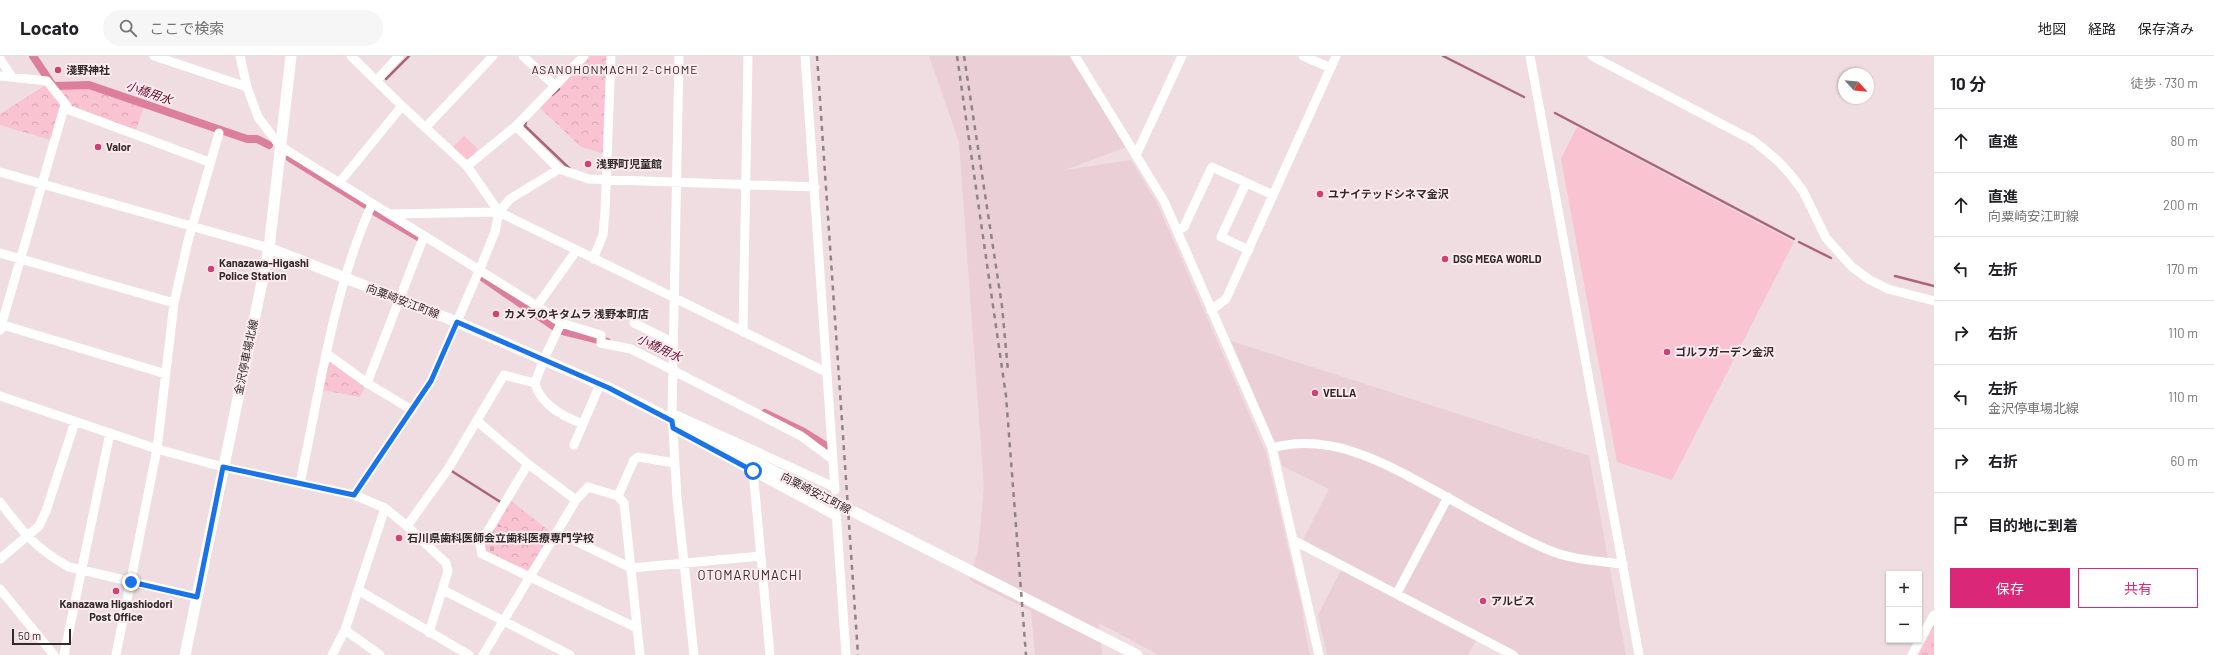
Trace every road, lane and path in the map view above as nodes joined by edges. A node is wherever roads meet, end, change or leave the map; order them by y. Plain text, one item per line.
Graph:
1 (154, 56) edge
2 (240, 56) edge
3 (291, 56) edge
4 (351, 56) edge
5 (399, 56) edge
6 (493, 56) edge
7 (523, 56) edge
8 (584, 56) edge
9 (611, 56) edge
10 (679, 56) edge
11 (748, 56) edge
12 (805, 56) edge
13 (1075, 56) edge
14 (1182, 56) edge
15 (1304, 56) edge
16 (1336, 56) edge
17 (1530, 56) edge
18 (1592, 56) edge
19 (1614, 56) edge
20 (0, 59) edge
21 (1609, 65) junction
22 (1331, 68) junction
23 (0, 76) edge
24 (12, 77) junction
25 (377, 80) junction
26 (554, 86) junction
27 (247, 87) junction
28 (402, 106) junction
29 (64, 108) junction
30 (516, 126) junction
31 (426, 128) junction
32 (219, 133) dead end
33 (280, 146) junction
34 (1136, 155) junction
35 (209, 162) junction
36 (468, 166) junction
37 (559, 169) junction
38 (0, 172) edge
39 (606, 180) junction
40 (339, 183) junction
41 (676, 183) junction
42 (1246, 183) junction
43 (43, 184) junction
44 (745, 184) junction
45 (815, 187) junction
46 (1273, 195) junction
47 (372, 204) junction
48 (499, 212) junction
49 (388, 214) junction
50 (192, 225) junction
51 (1177, 231) junction
52 (424, 236) junction
53 (269, 248) junction
54 (1249, 250) junction
55 (576, 251) junction
56 (0, 253) edge
57 (21, 259) junction
58 (594, 259) junction
59 (479, 271) junction
60 (344, 278) junction
61 (674, 296) junction
62 (399, 299) junction
63 (1934, 301) edge
64 (174, 303) junction
65 (537, 306) junction
66 (1211, 310) junction
67 (457, 322) junction
68 (561, 323) junction
69 (634, 323) dead end
70 (1, 326) edge
71 (743, 332) junction
72 (672, 342) junction
73 (327, 354) junction
74 (544, 359) junction
75 (671, 370) junction
76 (826, 372) junction
77 (166, 374) junction
78 (367, 383) junction
79 (535, 383) junction
80 (600, 384) junction
81 (0, 396) edge
82 (412, 410) junction
83 (478, 421) junction
84 (672, 421) junction
85 (75, 422) junction
86 (583, 424) junction
87 (110, 433) junction
88 (574, 446) dead end
89 (1272, 448) junction
90 (157, 449) junction
91 (832, 459) junction
92 (675, 463) junction
93 (528, 464) junction
94 (223, 467) junction
95 (753, 471) junction
96 (300, 483) junction
97 (354, 495) junction
98 (618, 496) junction
99 (1448, 498) junction
100 (576, 500) junction
101 (0, 502) edge
102 (384, 508) junction
103 (407, 526) junction
104 (557, 532) junction
105 (26, 537) junction
106 (1293, 540) junction
107 (761, 556) junction
108 (0, 559) edge
109 (1623, 564) junction
110 (684, 565) junction
111 (631, 568) junction
112 (82, 570) junction
113 (531, 576) junction
114 (131, 582) junction
115 (0, 589) edge
116 (358, 590) junction
117 (443, 590) junction
118 (1397, 593) junction
119 (197, 597) junction
120 (1934, 615) edge
121 (504, 621) junction
122 (637, 628) junction
123 (345, 630) junction
124 (430, 633) junction
125 (54, 655) edge
126 (64, 655) edge
127 (116, 655) edge
128 (186, 655) edge
129 (332, 655) edge
130 (380, 655) edge
131 (469, 655) edge
132 (483, 655) edge
133 (570, 655) edge
134 (640, 655) edge
135 (694, 655) edge
136 (770, 655) edge
137 (846, 655) edge
138 (1137, 655) edge
139 (1319, 655) edge
140 (1513, 655) edge
141 (1639, 655) edge
142 (1912, 655) edge

1 - 27 street
2 - 27 street
3 - 33 main road, 金沢停車場北線
4 - 25 street
5 - 25 street
6 - 31 street
7 - 26 street
8 - 26 street
9 - 39 street
10 - 41 street
11 - 44 street
12 - 45 street
13 - 34 street
14 - 34 street
15 - 22 street
16 - 22 street
17 - 109 street
18 - 21 street
19 - 21 street
20 - 24 street
21 - 63 street
22 - 46 street
23 - 24 street
24 - 29 street
25 - 28 street
26 - 30 street
27 - 33 street
28 - 31 street
28 - 40 street
29 - 35 street
29 - 43 street
30 - 36 street
30 - 37 street
31 - 36 street
32 - 35 street
33 - 40 street
33 - 53 main road, 金沢停車場北線
34 - 51 street
35 - 50 street
36 - 48 street
37 - 39 street
37 - 48 street
38 - 43 street
39 - 41 street
39 - 58 street
40 - 47 street
41 - 44 street
41 - 61 street
42 - 46 street
42 - 51 street
42 - 54 street
43 - 50 street
43 - 57 street
44 - 45 street
44 - 71 street
45 - 76 street
46 - 54 street
47 - 49 street
47 - 60 street
48 - 49 street
48 - 55 street
48 - 59 street
49 - 52 street
50 - 53 street
50 - 64 street
51 - 66 street
52 - 59 street
52 - 62 street
53 - 60 main road, 向粟崎安江町線
53 - 94 main road, 金沢停車場北線
54 - 66 street
55 - 58 street
55 - 65 street
56 - 57 street
57 - 64 street
57 - 70 street
58 - 61 street
59 - 65 street
59 - 67 street
60 - 62 main road, 向粟崎安江町線
60 - 73 street
61 - 71 street
61 - 72 street
62 - 67 main road, 向粟崎安江町線
62 - 78 street
64 - 77 street
65 - 68 street
66 - 89 street
67 - 74 main road, 向粟崎安江町線
67 - 82 street
68 - 74 street
68 - 75 street
69 - 72 street
70 - 77 street
71 - 76 street
72 - 75 street
73 - 78 street
73 - 96 street
74 - 79 street
74 - 80 main road, 向粟崎安江町線
75 - 84 street
75 - 91 street
76 - 91 street
77 - 90 street
78 - 82 street
79 - 83 street
79 - 86 street
80 - 84 main road, 向粟崎安江町線
80 - 86 street
81 - 85 street
82 - 97 street
83 - 93 street
83 - 103 street
84 - 91 street
84 - 92 street
84 - 95 street
84 - 138 main road, 向粟崎安江町線
85 - 87 street
85 - 105 street
86 - 88 street
87 - 90 street
87 - 112 street
89 - 99 street
89 - 106 street
90 - 94 street
90 - 114 street
92 - 98 street
92 - 110 street
93 - 100 street
93 - 113 street
94 - 96 street
94 - 119 main road, 金沢停車場北線
95 - 107 street
95 - 137 street
96 - 97 street
97 - 102 street
98 - 100 street
98 - 111 street
99 - 109 street
99 - 118 street
100 - 104 street
101 - 105 street
102 - 103 street
102 - 116 street
103 - 117 street
104 - 111 street
104 - 113 street
105 - 108 street
105 - 112 street
106 - 118 street
106 - 139 street
107 - 110 street
107 - 136 street
109 - 141 street
110 - 111 street
110 - 135 street
111 - 122 street
112 - 114 street
112 - 126 street
113 - 121 street
113 - 122 street
114 - 119 street
114 - 127 street
115 - 125 street
116 - 123 street
116 - 124 street
117 - 121 street
117 - 124 street
118 - 140 street
119 - 128 main road, 金沢停車場北線
120 - 142 street
121 - 132 street
121 - 133 street
122 - 134 street
123 - 129 street
123 - 130 street
124 - 131 street

